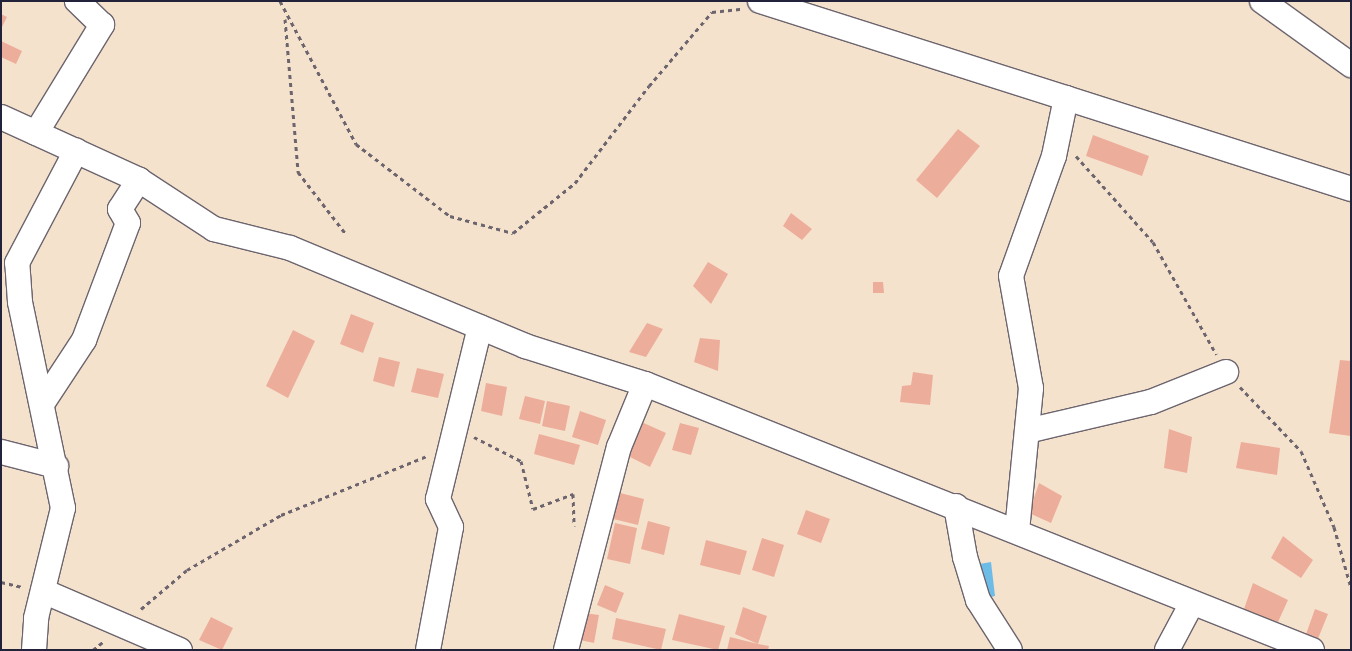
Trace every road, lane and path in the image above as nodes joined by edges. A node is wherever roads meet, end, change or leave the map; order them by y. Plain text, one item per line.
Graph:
1 (78, 1) edge
2 (280, 1) edge
3 (1262, 1) edge
4 (768, 3) edge
5 (284, 16) junction
6 (1351, 65) edge
7 (1066, 98) junction
8 (1, 117) edge
9 (36, 133) junction
10 (76, 151) junction
11 (139, 180) junction
12 (1351, 189) edge
13 (346, 234) dead end
14 (9, 275) edge
15 (480, 327) junction
16 (1226, 372) dead end
17 (645, 384) junction
18 (42, 404) junction
19 (1027, 431) junction
20 (451, 446) junction
21 (1, 452) edge
22 (56, 466) junction
23 (956, 506) junction
24 (1017, 530) junction
25 (575, 532) dead end
26 (43, 591) junction
27 (1192, 603) junction
28 (123, 625) junction
29 (34, 650) edge
30 (93, 650) edge
31 (180, 650) edge
32 (428, 650) edge
33 (566, 650) edge
34 (1010, 650) edge
35 (1167, 650) edge
36 (1312, 650) edge

1 - 9 street
2 - 5 path
3 - 6 street
4 - 5 path
4 - 7 street
5 - 13 path
7 - 12 street
7 - 19 street
8 - 9 street
9 - 10 street
10 - 11 street
10 - 14 street
11 - 15 street
11 - 18 street
14 - 18 street
15 - 17 street
15 - 20 street
16 - 19 street
17 - 23 street
17 - 33 street
18 - 22 street
19 - 24 street
20 - 25 path
20 - 28 path
20 - 32 street
21 - 22 street
22 - 26 street
23 - 24 street
23 - 34 street
24 - 27 street
26 - 28 street
26 - 29 street
27 - 35 street
27 - 36 street
28 - 30 path
28 - 31 street

